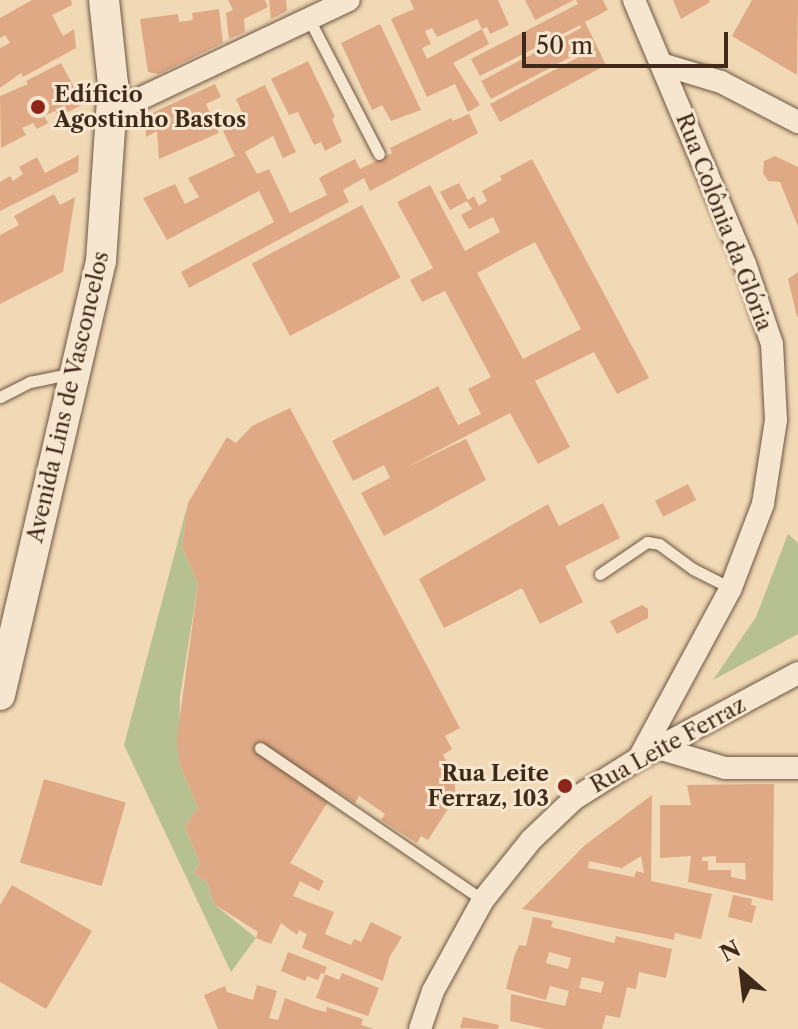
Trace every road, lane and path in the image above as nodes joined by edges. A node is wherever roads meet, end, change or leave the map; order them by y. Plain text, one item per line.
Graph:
1 (104, 0) edge
2 (634, 0) edge
3 (340, 2) edge
4 (309, 19) junction
5 (661, 64) junction
6 (112, 112) junction
7 (798, 122) edge
8 (379, 154) dead end
9 (74, 373) junction
10 (0, 397) edge
11 (600, 574) dead end
12 (731, 588) junction
13 (798, 673) edge
14 (0, 695) edge
15 (260, 748) dead end
16 (648, 753) junction
17 (798, 768) edge
18 (483, 900) junction
19 (420, 1029) edge

1 - 6 street, Avenida Lins de Vasconcelos
2 - 5 street, Rua Colônia da Glória
3 - 4 street
4 - 6 street
4 - 8 lane
5 - 7 street
5 - 12 street, Rua Colônia da Glória
6 - 9 street, Avenida Lins de Vasconcelos
9 - 10 lane
9 - 14 street, Avenida Lins de Vasconcelos
11 - 12 lane
12 - 16 street, Rua Colônia da Glória
13 - 16 street, Rua Leite Ferraz
15 - 18 lane
16 - 17 street
16 - 18 street, Rua Leite Ferraz
18 - 19 street, Rua Leite Ferraz

